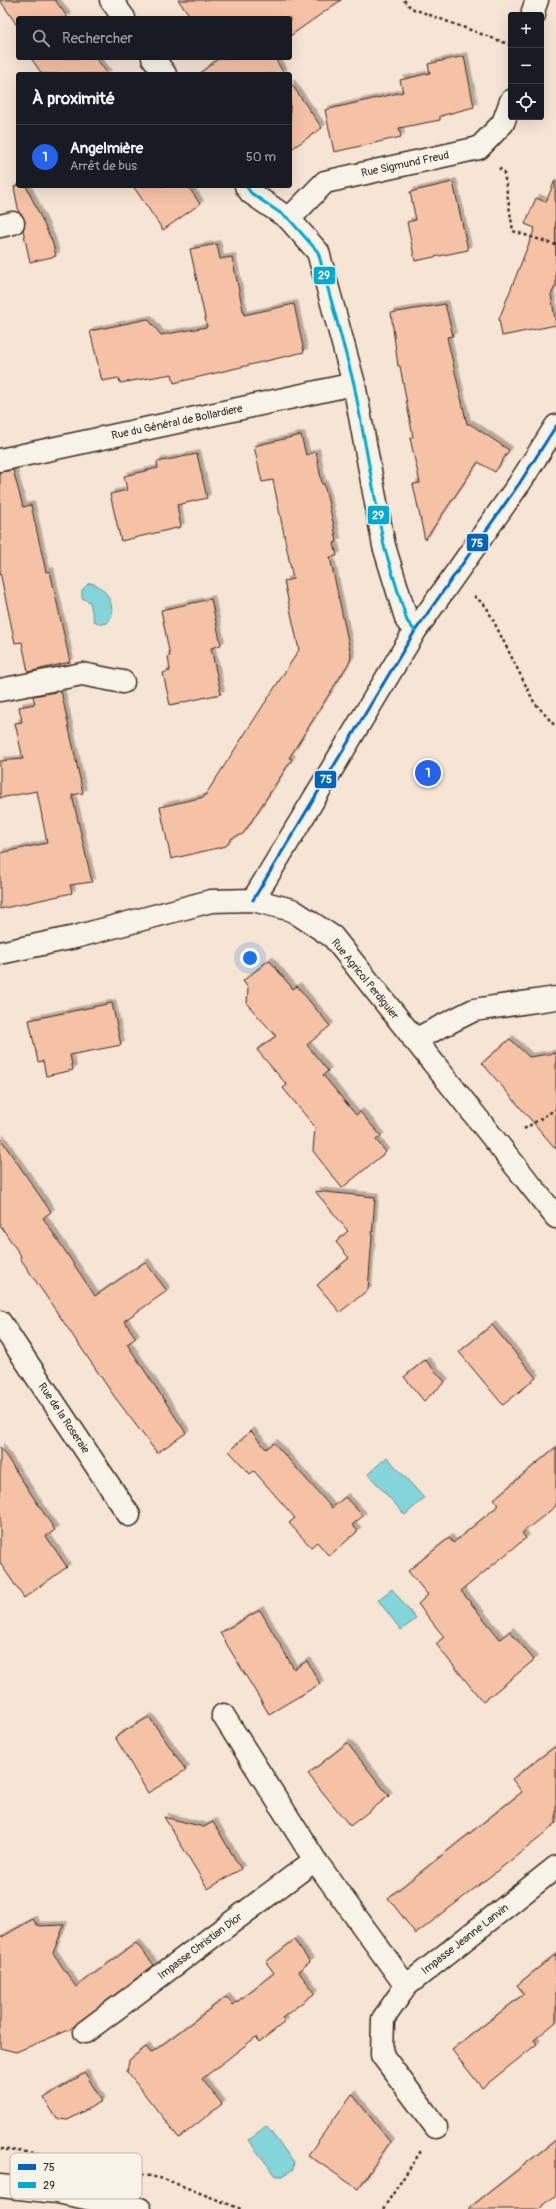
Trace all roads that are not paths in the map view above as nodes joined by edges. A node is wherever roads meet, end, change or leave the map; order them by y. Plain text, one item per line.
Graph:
1 (111, 0) edge
2 (537, 0) edge
3 (533, 12) edge
4 (123, 16) edge
5 (154, 60) edge
6 (164, 72) edge
7 (508, 109) edge
8 (247, 188) edge
9 (289, 219) junction
10 (354, 384) junction
11 (556, 426) edge
12 (0, 460) edge
13 (415, 631) junction
14 (123, 682) dead end
15 (0, 690) edge
16 (253, 900) junction
17 (0, 953) edge
18 (556, 998) edge
19 (414, 1040) junction
20 (556, 1218) edge
21 (0, 1322) edge
22 (129, 1515) dead end
23 (223, 1715) dead end
24 (315, 1860) junction
25 (556, 1867) edge
26 (406, 1986) junction
27 (85, 2032) dead end
28 (436, 2127) road end
29 (0, 2186) edge
30 (10, 2187) edge
31 (91, 2199) edge
32 (140, 2209) edge

1 - 4 street
2 - 3 street
5 - 6 street
7 - 9 street, Rue Sigmund Freud
8 - 9 street
9 - 10 street
10 - 12 street, Rue du Général de Bollardiere
10 - 13 street
11 - 13 street
13 - 16 street
14 - 15 street
16 - 17 street, Rue Agricol Perdiguier
16 - 19 street, Rue Agricol Perdiguier
18 - 19 street
19 - 20 street, Rue Agricol Perdiguier
21 - 22 street, Rue de la Roseraie
23 - 24 street
24 - 26 street
24 - 27 street, Impasse Christian Dior
25 - 26 street, Impasse Jeanne Lanvin
26 - 28 street, Impasse Jeanne Lanvin
29 - 30 street
31 - 32 street

